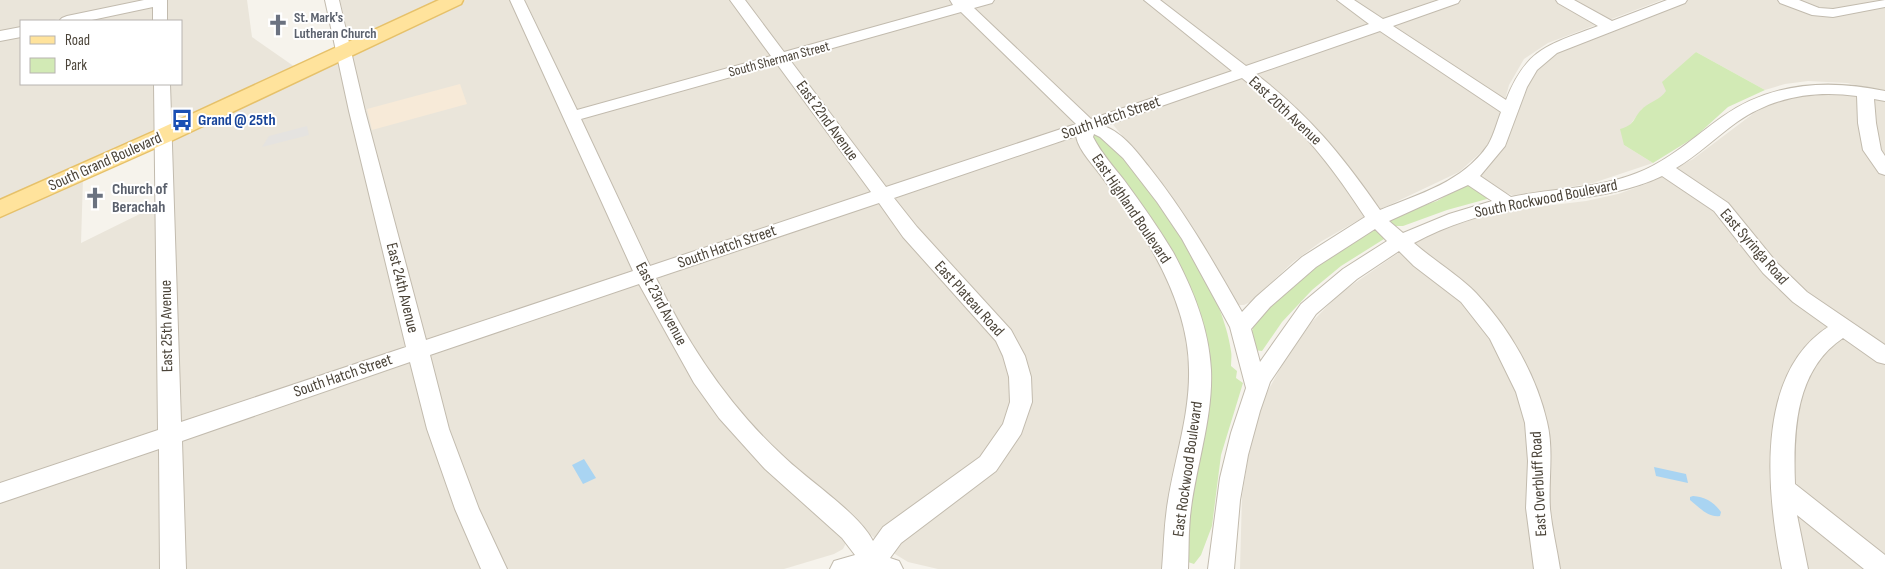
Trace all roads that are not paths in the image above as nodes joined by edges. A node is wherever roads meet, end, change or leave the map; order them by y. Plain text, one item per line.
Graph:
1 (160, 0) edge
2 (332, 0) edge
3 (454, 0) edge
4 (517, 0) edge
5 (737, 0) edge
6 (987, 0) edge
7 (1151, 0) edge
8 (1344, 0) edge
9 (1453, 0) edge
10 (1563, 0) edge
11 (1680, 0) edge
12 (1785, 0) edge
13 (1885, 2) edge
14 (961, 3) edge
15 (71, 20) edge
16 (160, 20) edge
17 (1381, 25) junction
18 (1609, 26) junction
19 (20, 32) edge
20 (0, 36) edge
21 (343, 51) junction
22 (780, 57) junction
23 (1243, 73) junction
24 (162, 85) edge
25 (1865, 91) junction
26 (1885, 96) edge
27 (1509, 110) junction
28 (571, 117) junction
29 (1088, 126) junction
30 (163, 136) junction
31 (1664, 168) junction
32 (1885, 169) edge
33 (1469, 177) junction
34 (881, 195) junction
35 (1507, 203) junction
36 (0, 209) edge
37 (1376, 219) junction
38 (1399, 241) junction
39 (644, 274) junction
40 (1240, 326) junction
41 (1842, 328) junction
42 (418, 351) junction
43 (1885, 356) edge
44 (1200, 368) joint
45 (1256, 387) junction
46 (169, 435) junction
47 (1783, 489) junction
48 (0, 493) edge
49 (880, 566) edge
50 (173, 569) edge
51 (494, 569) edge
52 (843, 569) edge
53 (1175, 569) edge
54 (1221, 569) edge
55 (1547, 569) edge
56 (1795, 569) edge
57 (1883, 569) edge

1 - 15 street
1 - 16 street
2 - 21 street, East 24th Avenue
3 - 21 main road, South Grand Boulevard
4 - 28 street, East 23rd Avenue
5 - 22 street, East 22nd Avenue
6 - 14 street, South Sherman Street
7 - 23 street, East 20th Avenue
8 - 17 street
9 - 17 street, South Hatch Street
10 - 18 street
11 - 18 street
12 - 13 street
14 - 22 street, South Sherman Street
14 - 29 street
17 - 23 street, South Hatch Street
17 - 27 street
18 - 27 street
19 - 20 street
21 - 30 main road, South Grand Boulevard
21 - 42 street, East 24th Avenue
22 - 28 street, South Sherman Street
22 - 34 street, East 22nd Avenue
23 - 29 street, South Hatch Street
23 - 37 street, East 20th Avenue
24 - 30 street, East 25th Avenue
25 - 26 street, South Rockwood Boulevard
25 - 31 street, South Rockwood Boulevard
25 - 32 street
27 - 33 street
28 - 39 street, East 23rd Avenue
29 - 34 street, South Hatch Street
29 - 40 street, East Highland Boulevard
29 - 44 street, East Highland Boulevard
30 - 36 main road, South Grand Boulevard
30 - 46 street, East 25th Avenue
31 - 35 street, South Rockwood Boulevard
31 - 41 street, East Syringa Road
33 - 35 street
33 - 37 street
34 - 39 street, South Hatch Street
34 - 49 street, East Plateau Road
35 - 38 street, South Rockwood Boulevard
37 - 38 street, East 20th Avenue
37 - 40 street
38 - 45 street, South Rockwood Boulevard
38 - 55 street, East Overbluff Road
39 - 42 street, South Hatch Street
39 - 49 street, East 23rd Avenue
40 - 45 street, East Highland Boulevard
41 - 43 street, East Syringa Road
41 - 47 street
42 - 46 street, South Hatch Street
42 - 51 street, East 24th Avenue
44 - 53 street, East Rockwood Boulevard
45 - 54 street, South Rockwood Boulevard
46 - 48 street, South Hatch Street
46 - 50 street, East 25th Avenue
47 - 56 street
47 - 57 street
49 - 52 street

